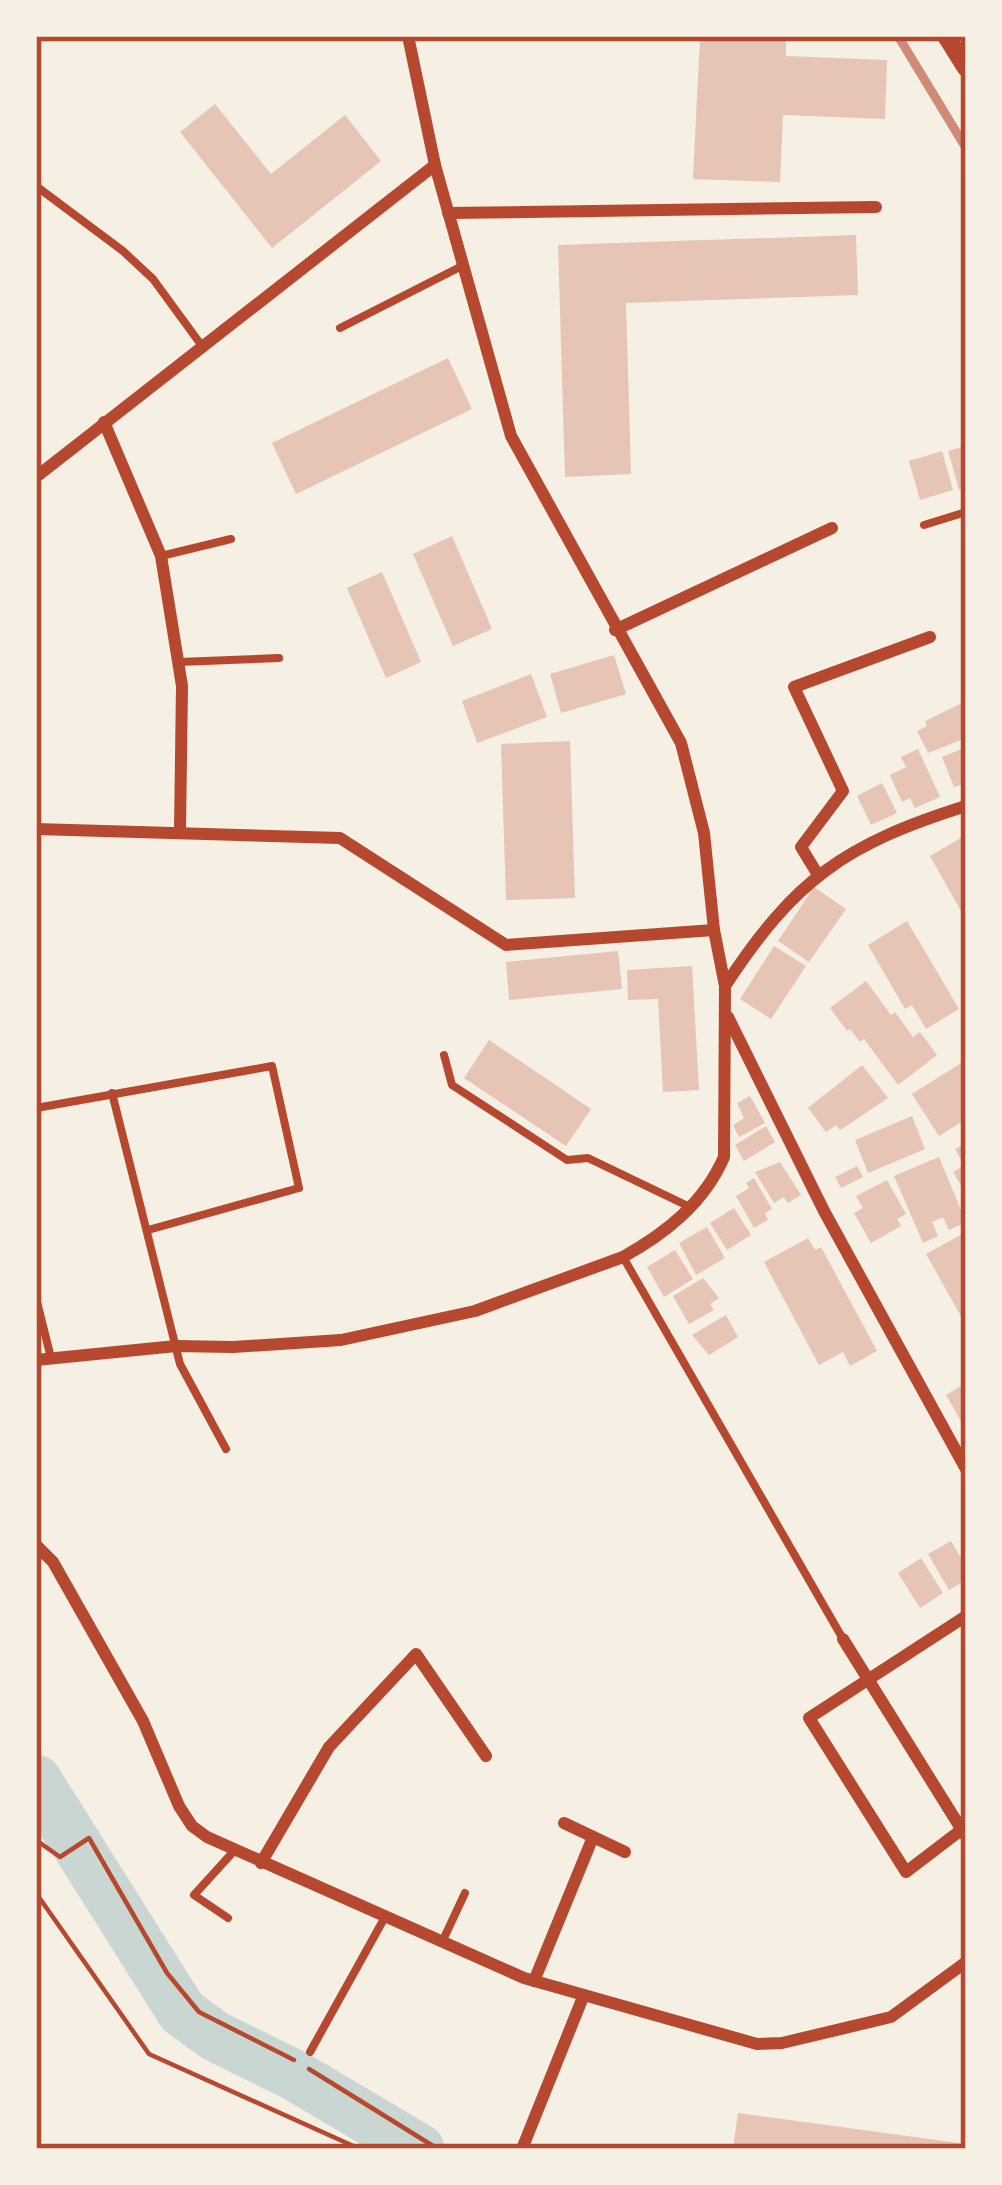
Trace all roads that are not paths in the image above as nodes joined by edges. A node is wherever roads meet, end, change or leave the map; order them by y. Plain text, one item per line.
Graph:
1 (408, 36) edge
2 (946, 36) edge
3 (966, 68) edge
4 (435, 165) junction
5 (36, 186) edge
6 (876, 207) dead end
7 (448, 213) junction
8 (463, 265) junction
9 (340, 328) dead end
10 (202, 346) junction
11 (104, 422) junction
12 (36, 477) edge
13 (966, 512) edge
14 (924, 525) dead end
15 (832, 528) dead end
16 (231, 539) dead end
17 (161, 556) junction
18 (615, 630) junction
19 (931, 637) dead end
20 (279, 658) dead end
21 (178, 662) junction
22 (966, 806) edge
23 (36, 829) edge
24 (180, 830) junction
25 (818, 875) junction
26 (714, 931) junction
27 (725, 986) junction
28 (725, 1011) junction
29 (444, 1055) dead end
30 (112, 1093) junction
31 (36, 1108) edge
32 (692, 1208) junction
33 (148, 1230) junction
34 (623, 1257) junction
35 (36, 1298) edge
36 (176, 1346) junction
37 (43, 1359) edge
38 (226, 1449) dead end
39 (966, 1468) edge
40 (36, 1545) edge
41 (966, 1616) edge
42 (843, 1639) joint
43 (866, 1681) junction
44 (486, 1756) dead end
45 (564, 1823) dead end
46 (964, 1833) edge
47 (593, 1837) junction
48 (234, 1850) junction
49 (625, 1852) dead end
50 (261, 1863) junction
51 (465, 1893) dead end
52 (385, 1917) junction
53 (228, 1918) dead end
54 (442, 1942) junction
55 (966, 1962) edge
56 (535, 1981) junction
57 (583, 1996) junction
58 (310, 2052) dead end
59 (522, 2149) edge

1 - 4 street
2 - 3 street
4 - 7 street
4 - 10 street
5 - 10 lane
6 - 7 street
7 - 8 street
8 - 9 lane
8 - 18 street
10 - 11 street
11 - 12 street
11 - 17 street
13 - 14 lane
15 - 18 street
16 - 17 lane
17 - 21 street
18 - 26 street
19 - 25 street
20 - 21 lane
21 - 24 street
22 - 25 street
23 - 24 street
24 - 26 street
25 - 27 street
26 - 27 street
27 - 28 street
28 - 32 street
28 - 39 street
29 - 32 lane
30 - 31 lane
30 - 33 lane
30 - 33 lane
32 - 34 street
33 - 36 lane
34 - 36 street
34 - 42 lane
35 - 37 lane
36 - 37 street
36 - 38 lane
40 - 48 street
41 - 43 street
42 - 43 street
43 - 46 street
43 - 46 street
44 - 50 street
45 - 47 street
47 - 49 street
47 - 56 street
48 - 50 street
48 - 53 lane
50 - 52 street
51 - 54 lane
52 - 54 street
52 - 58 lane
54 - 56 street
55 - 57 street
56 - 57 street
57 - 59 street

